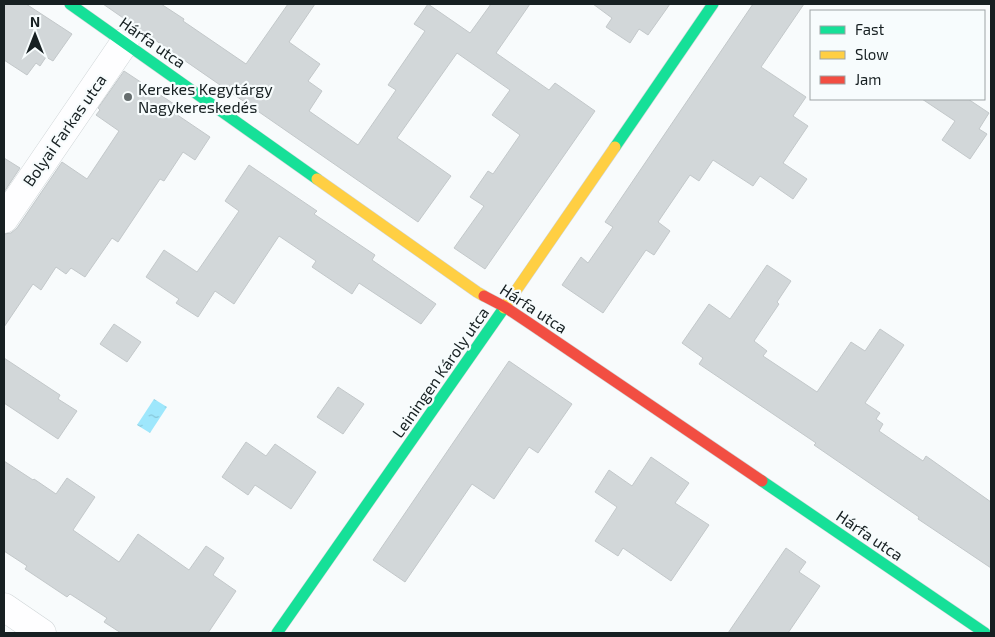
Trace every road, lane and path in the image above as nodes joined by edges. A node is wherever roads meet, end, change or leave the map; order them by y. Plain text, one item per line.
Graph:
1 (70, 4) edge
2 (709, 5) edge
3 (125, 42) junction
4 (4, 219) edge
5 (505, 307) junction
6 (4, 607) edge
7 (42, 633) edge
8 (277, 633) edge
9 (985, 633) edge

1 - 3 street, Hárfa utca
2 - 5 street, Leiningen Károly utca
3 - 4 street, Bolyai Farkas utca
3 - 5 street, Hárfa utca
5 - 8 street, Leiningen Károly utca
5 - 9 street, Hárfa utca
6 - 7 street

